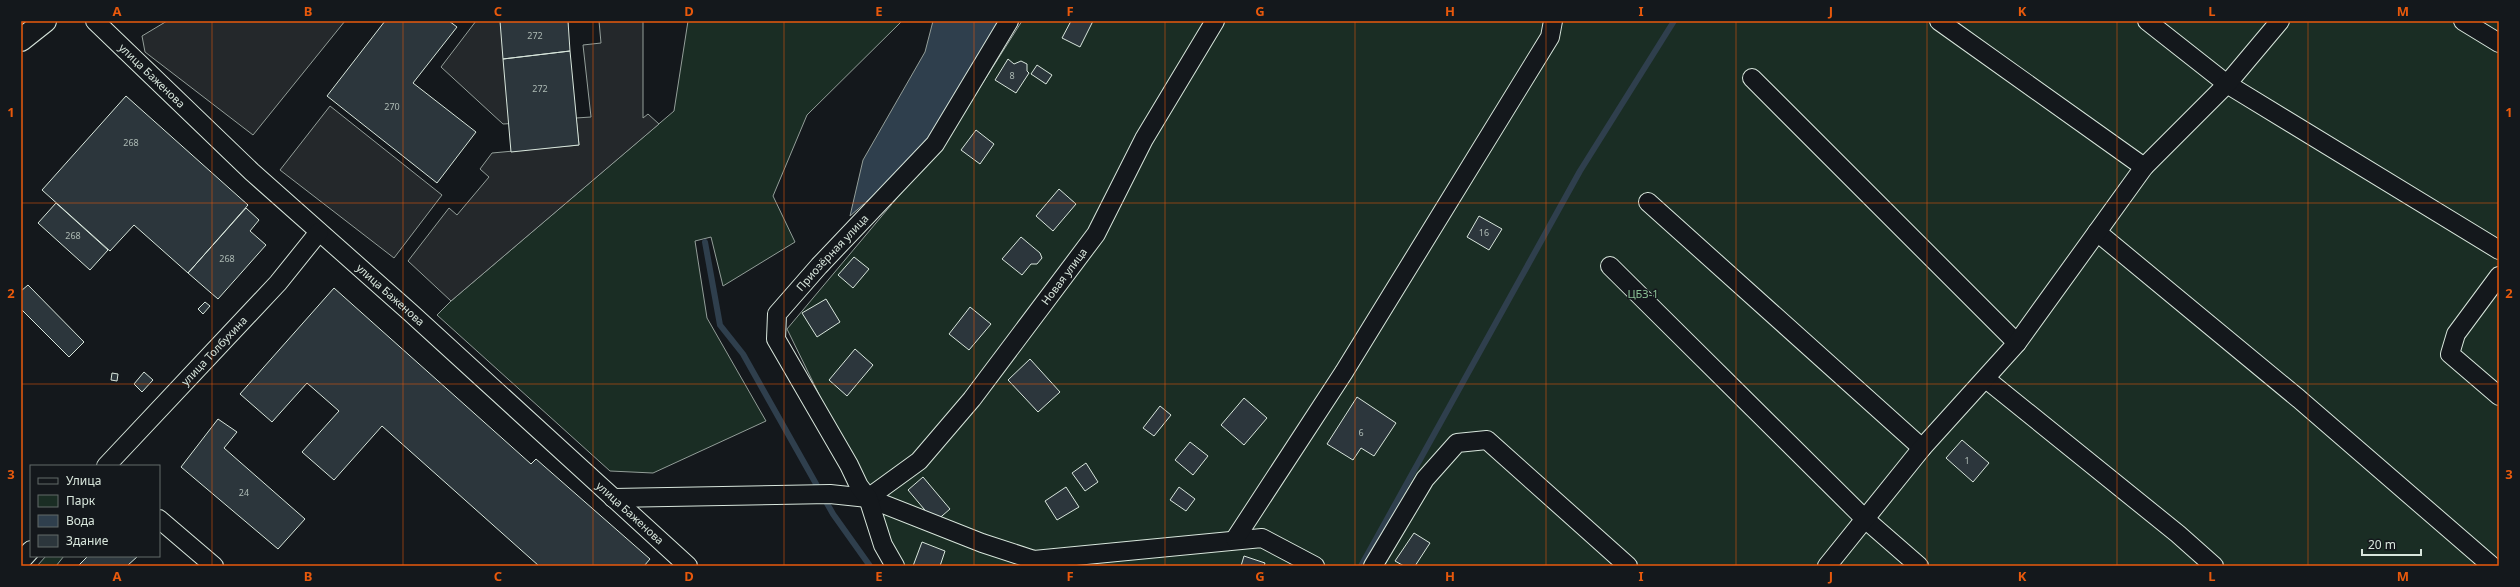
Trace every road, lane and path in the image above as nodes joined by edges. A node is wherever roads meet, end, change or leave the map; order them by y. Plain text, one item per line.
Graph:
1 (45, 21) edge
2 (95, 21) edge
3 (1009, 21) edge
4 (1215, 21) edge
5 (1553, 21) edge
6 (1939, 21) edge
7 (2147, 21) edge
8 (2280, 21) edge
9 (2463, 21) edge
10 (21, 40) edge
11 (2499, 43) edge
12 (1752, 78) dead end
13 (2227, 84) junction
14 (2144, 167) junction
15 (1648, 202) dead end
16 (319, 232) junction
17 (2097, 232) junction
18 (2499, 250) edge
19 (1610, 266) dead end
20 (2499, 276) edge
21 (2017, 343) junction
22 (1986, 379) junction
23 (2499, 396) edge
24 (1922, 448) junction
25 (107, 465) edge
26 (613, 498) junction
27 (868, 498) junction
28 (160, 519) edge
29 (1865, 519) junction
30 (1235, 539) junction
31 (30, 551) edge
32 (21, 561) edge
33 (1038, 563) edge
34 (214, 566) edge
35 (688, 566) edge
36 (895, 566) edge
37 (1315, 566) edge
38 (1373, 566) edge
39 (1628, 566) edge
40 (1827, 566) edge
41 (1919, 566) edge
42 (2214, 566) edge
43 (2492, 566) edge

1 - 10 main road
2 - 16 street, улица Баженова
3 - 27 street, Приозёрная улица
4 - 27 street, Новая улица
5 - 30 street
6 - 14 street
7 - 13 street
8 - 13 street
9 - 11 street
12 - 21 street
13 - 14 street
13 - 18 street
14 - 17 street
15 - 24 street
16 - 25 street, улица Толбухина
16 - 26 street, улица Баженова
17 - 21 street
17 - 43 street
19 - 29 street
20 - 23 street
21 - 22 street
22 - 24 street
22 - 42 street
24 - 29 street
26 - 27 street
26 - 35 street, улица Баженова
27 - 33 street
27 - 36 street, Приозёрная улица
28 - 34 street
29 - 40 street
29 - 41 street
30 - 33 street
30 - 37 street
31 - 32 street
38 - 39 street

